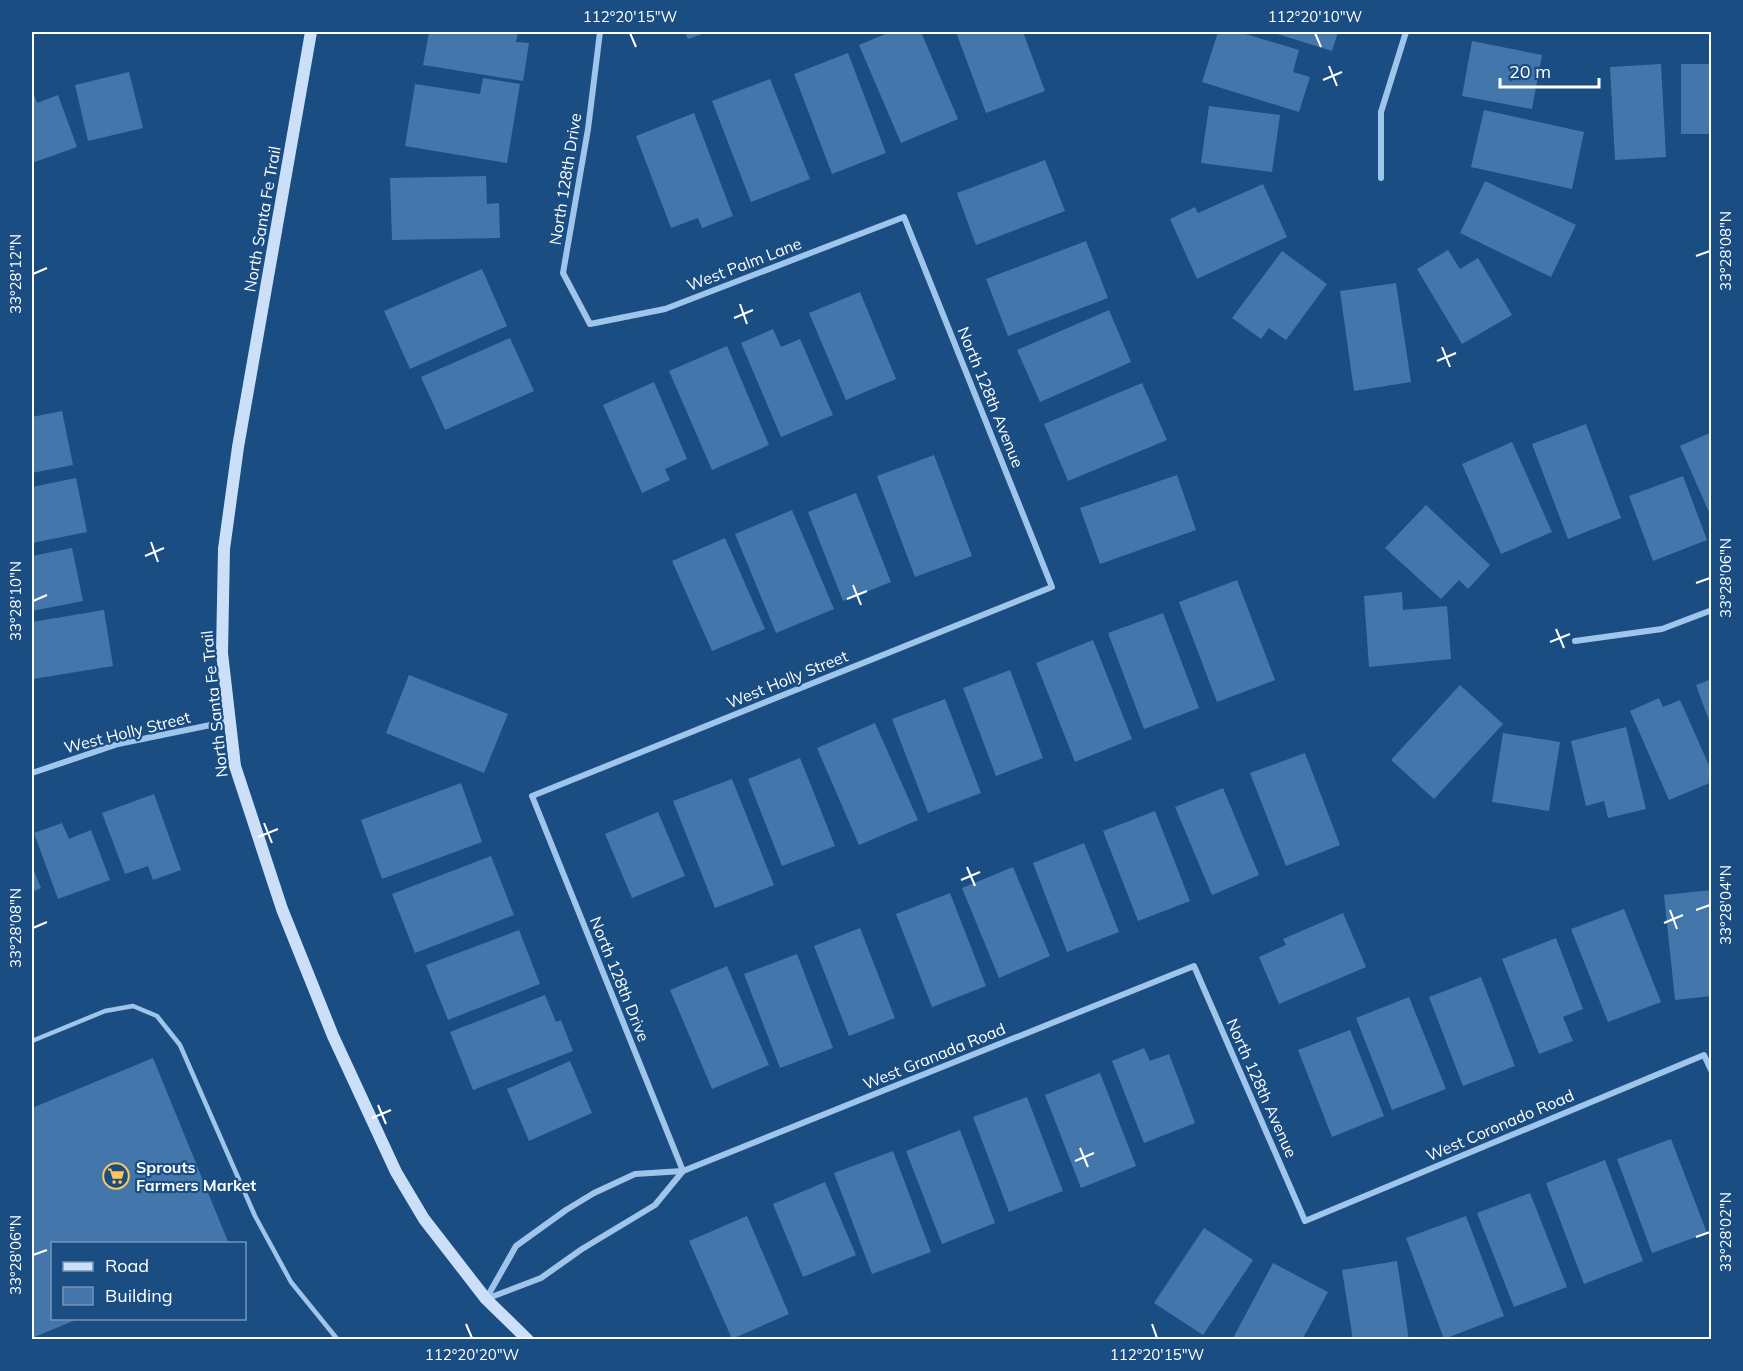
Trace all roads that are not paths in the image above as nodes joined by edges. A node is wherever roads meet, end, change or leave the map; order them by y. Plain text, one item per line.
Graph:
1 (311, 32) edge
2 (600, 32) edge
3 (1406, 32) edge
4 (1381, 178) dead end
5 (904, 217) joint
6 (590, 324) joint
7 (1052, 587) joint
8 (1712, 610) edge
9 (1575, 641) dead end
10 (230, 721) junction
11 (32, 773) edge
12 (532, 796) joint
13 (1194, 966) joint
14 (32, 1041) edge
15 (1712, 1072) edge
16 (684, 1172) junction
17 (1305, 1221) joint
18 (486, 1299) junction
19 (338, 1340) edge
20 (528, 1340) edge

1 - 10 street, North Santa Fe Trail
2 - 6 street, North 128th Drive
3 - 4 street
5 - 6 street, West Palm Lane
5 - 7 street, North 128th Avenue
7 - 12 street, West Holly Street
8 - 9 street
10 - 11 street, West Holly Street
10 - 18 street, North Santa Fe Trail
12 - 16 street, North 128th Drive
13 - 16 street, West Granada Road
13 - 17 street, North 128th Avenue
14 - 19 lane
15 - 17 street, West Coronado Road
16 - 18 street, West Granada Road
16 - 18 street, West Granada Road
18 - 20 street, North Santa Fe Trail

